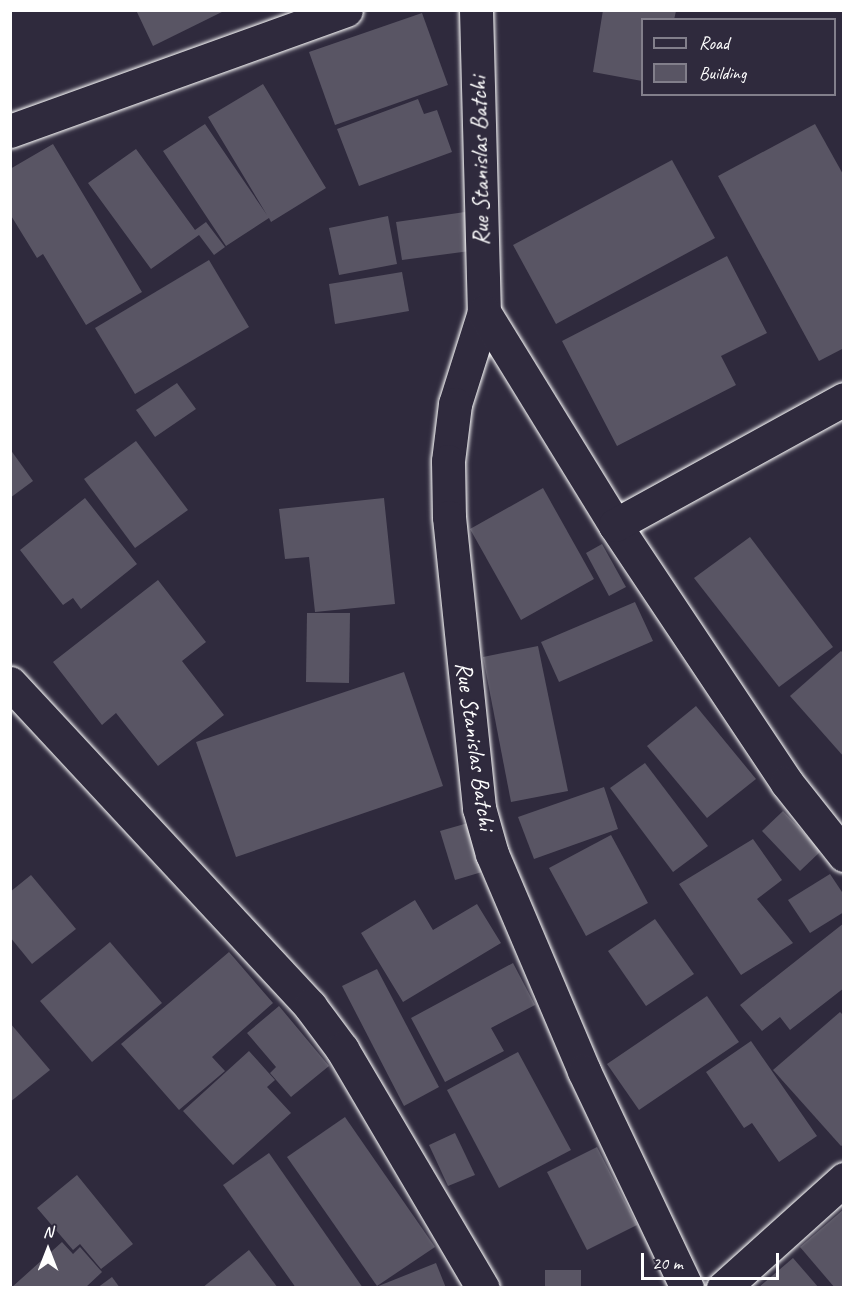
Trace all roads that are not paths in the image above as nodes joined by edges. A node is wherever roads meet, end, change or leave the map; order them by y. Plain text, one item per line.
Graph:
1 (346, 10) edge
2 (476, 10) edge
3 (10, 131) edge
4 (484, 312) junction
5 (843, 399) edge
6 (615, 525) junction
7 (10, 683) edge
8 (843, 855) edge
9 (843, 1179) edge
10 (483, 1287) edge
11 (687, 1287) edge
12 (723, 1287) edge

1 - 3 street
2 - 4 street, Rue Stanislas Batchi
4 - 6 street
4 - 11 street, Rue Stanislas Batchi
5 - 6 street
6 - 8 street
7 - 10 street
9 - 12 street

